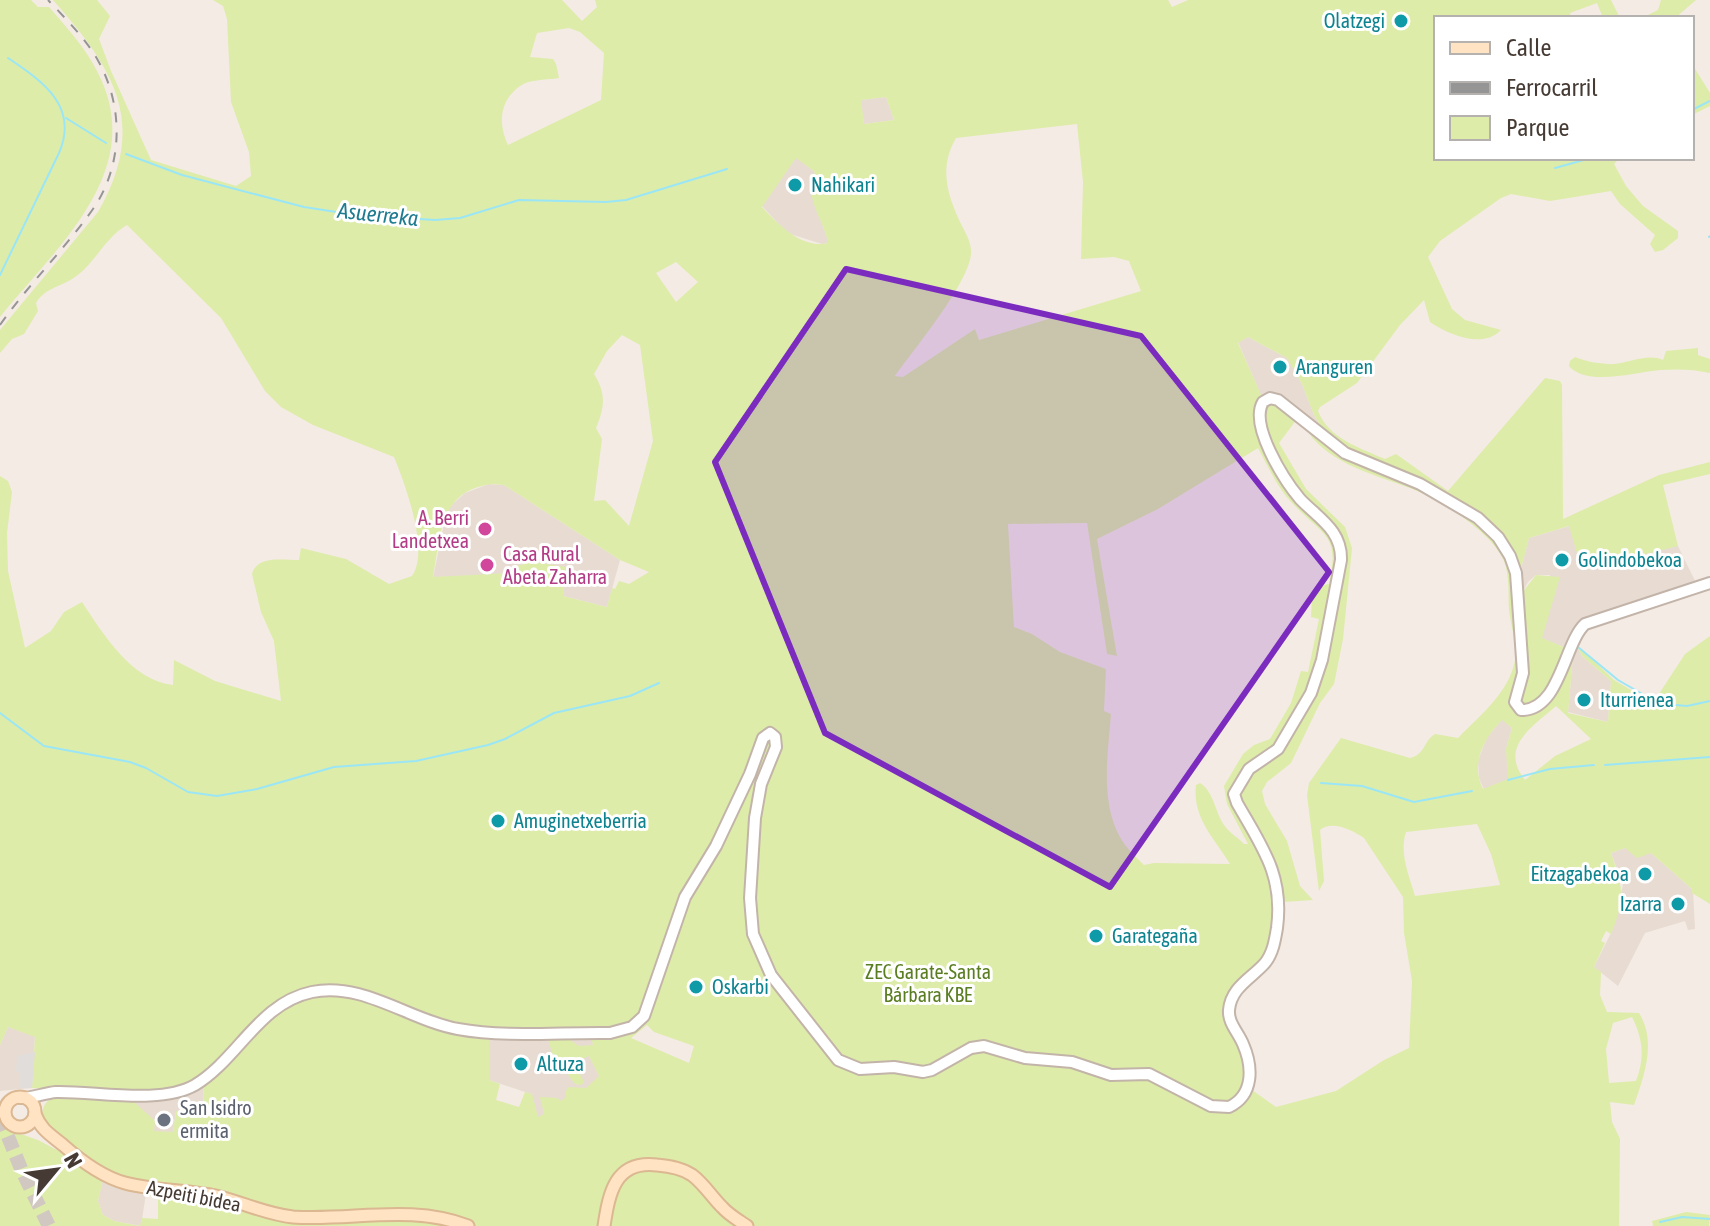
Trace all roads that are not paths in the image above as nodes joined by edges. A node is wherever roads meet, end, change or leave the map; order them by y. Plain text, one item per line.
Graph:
1 (1710, 583) edge
2 (58, 1092) junction
3 (18, 1098) junction
4 (0, 1099) edge
5 (3, 1114) edge
6 (35, 1114) junction
7 (17, 1127) junction
8 (70, 1151) junction
9 (468, 1226) edge
10 (604, 1226) edge
11 (747, 1226) edge

1 - 2 street
2 - 3 street
2 - 6 street
3 - 4 main road
3 - 5 main road
3 - 6 main road
5 - 7 main road
6 - 7 main road
6 - 8 main road, Azpeiti bidea
7 - 8 main road, Azpeiti bidea
8 - 9 main road, Azpeiti bidea
10 - 11 main road

